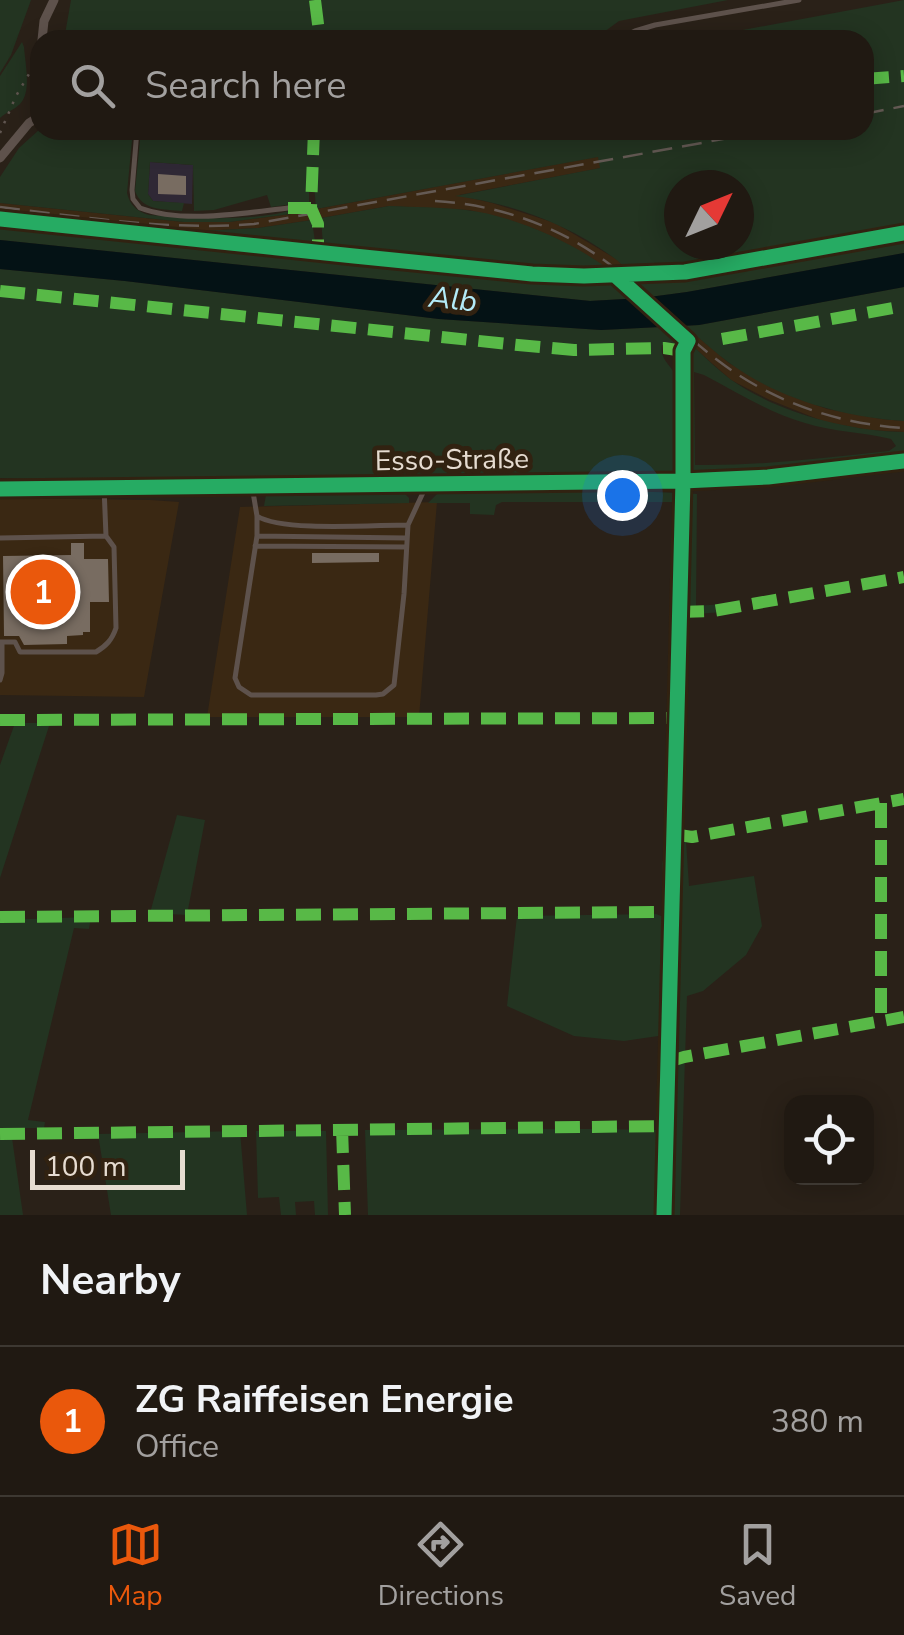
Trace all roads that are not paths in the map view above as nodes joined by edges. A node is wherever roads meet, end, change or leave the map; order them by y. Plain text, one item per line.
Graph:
1 (54, 0) edge
2 (799, 0) edge
3 (43, 30) edge
4 (639, 30) edge
5 (30, 121) edge
6 (136, 140) edge
7 (0, 158) edge
8 (288, 208) dead end
9 (904, 461) edge
10 (426, 484) junction
11 (104, 486) junction
12 (252, 486) junction
13 (0, 488) edge
14 (257, 516) junction
15 (408, 525) junction
16 (106, 536) junction
17 (257, 536) junction
18 (0, 538) edge
19 (406, 538) junction
20 (256, 546) junction
21 (406, 546) junction
22 (1, 642) edge
23 (0, 680) edge

1 - 3 street
2 - 4 lane
5 - 7 street
6 - 8 lane
9 - 10 street, Esso-Straße
10 - 12 street, Esso-Straße
10 - 15 lane
11 - 12 street, Esso-Straße
11 - 13 street, Esso-Straße
11 - 16 lane
12 - 14 lane
14 - 15 lane
14 - 17 lane
15 - 19 lane
16 - 18 lane
16 - 22 lane
17 - 19 lane
17 - 20 lane
19 - 21 lane
20 - 21 lane
20 - 21 lane
22 - 23 lane

